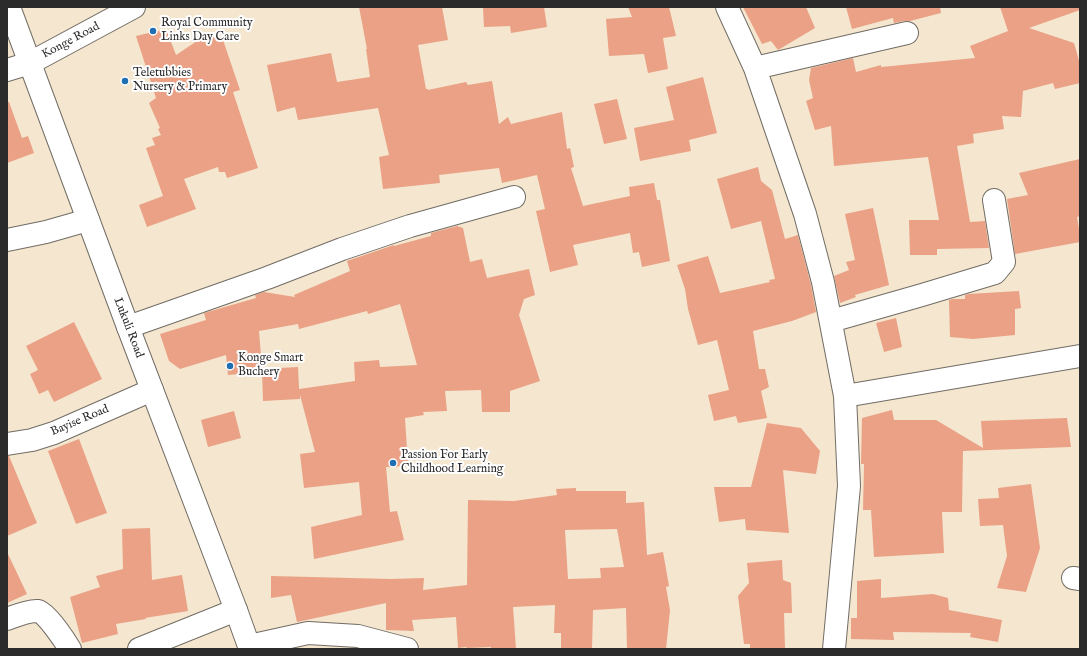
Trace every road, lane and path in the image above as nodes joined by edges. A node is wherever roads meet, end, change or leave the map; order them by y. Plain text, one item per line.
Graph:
1 (9, 7) edge
2 (134, 7) edge
3 (727, 7) edge
4 (907, 33) dead end
5 (30, 63) junction
6 (755, 68) junction
7 (7, 70) edge
8 (514, 197) dead end
9 (994, 200) dead end
10 (88, 220) junction
11 (7, 240) edge
12 (831, 321) junction
13 (128, 327) junction
14 (1080, 356) edge
15 (152, 390) junction
16 (845, 396) junction
17 (7, 444) edge
18 (236, 610) junction
19 (7, 619) edge
20 (250, 648) edge
21 (70, 649) edge
22 (139, 649) edge
23 (407, 649) edge
24 (834, 649) edge

1 - 5 street, Lukuli Road
2 - 5 street, Konge Road
3 - 6 street
4 - 6 street
5 - 7 street, Konge Road
5 - 10 street, Lukuli Road
6 - 12 street
8 - 13 street
9 - 12 street
10 - 11 street
10 - 13 street, Lukuli Road
12 - 16 street
13 - 15 street, Lukuli Road
14 - 16 street
15 - 17 street, Bayise Road
15 - 18 street, Lukuli Road
16 - 24 street
18 - 20 street, Lukuli Road
18 - 22 street
19 - 21 street
20 - 23 street

